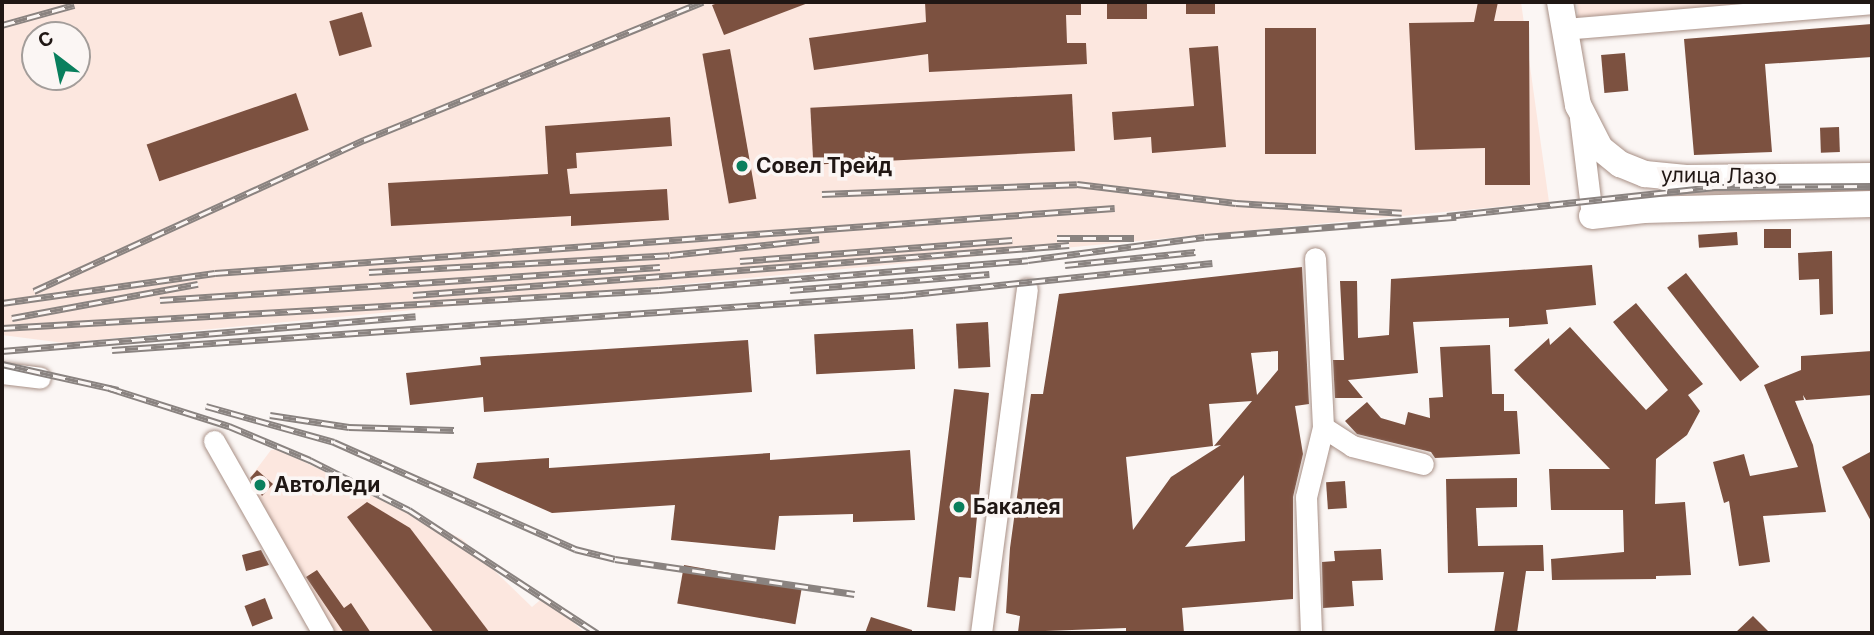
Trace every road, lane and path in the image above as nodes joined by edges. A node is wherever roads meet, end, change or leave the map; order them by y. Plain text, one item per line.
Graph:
1 (1560, 2) edge
2 (1872, 3) edge
3 (1564, 29) junction
4 (1578, 105) junction
5 (1872, 176) edge
6 (1872, 204) edge
7 (1592, 216) joint
8 (1315, 258) dead end
9 (1027, 289) dead end
10 (2, 373) edge
11 (40, 378) dead end
12 (1323, 427) junction
13 (214, 442) dead end
14 (1423, 464) dead end
15 (323, 633) edge
16 (981, 633) edge
17 (1311, 633) edge

1 - 3 main road, улица Лазо
2 - 3 street
3 - 4 main road, улица Лазо
4 - 5 main road, улица Лазо
4 - 7 street
6 - 7 main road, улица Лазо
8 - 12 street
9 - 16 street
10 - 11 street
12 - 14 street
12 - 17 street
13 - 15 street

